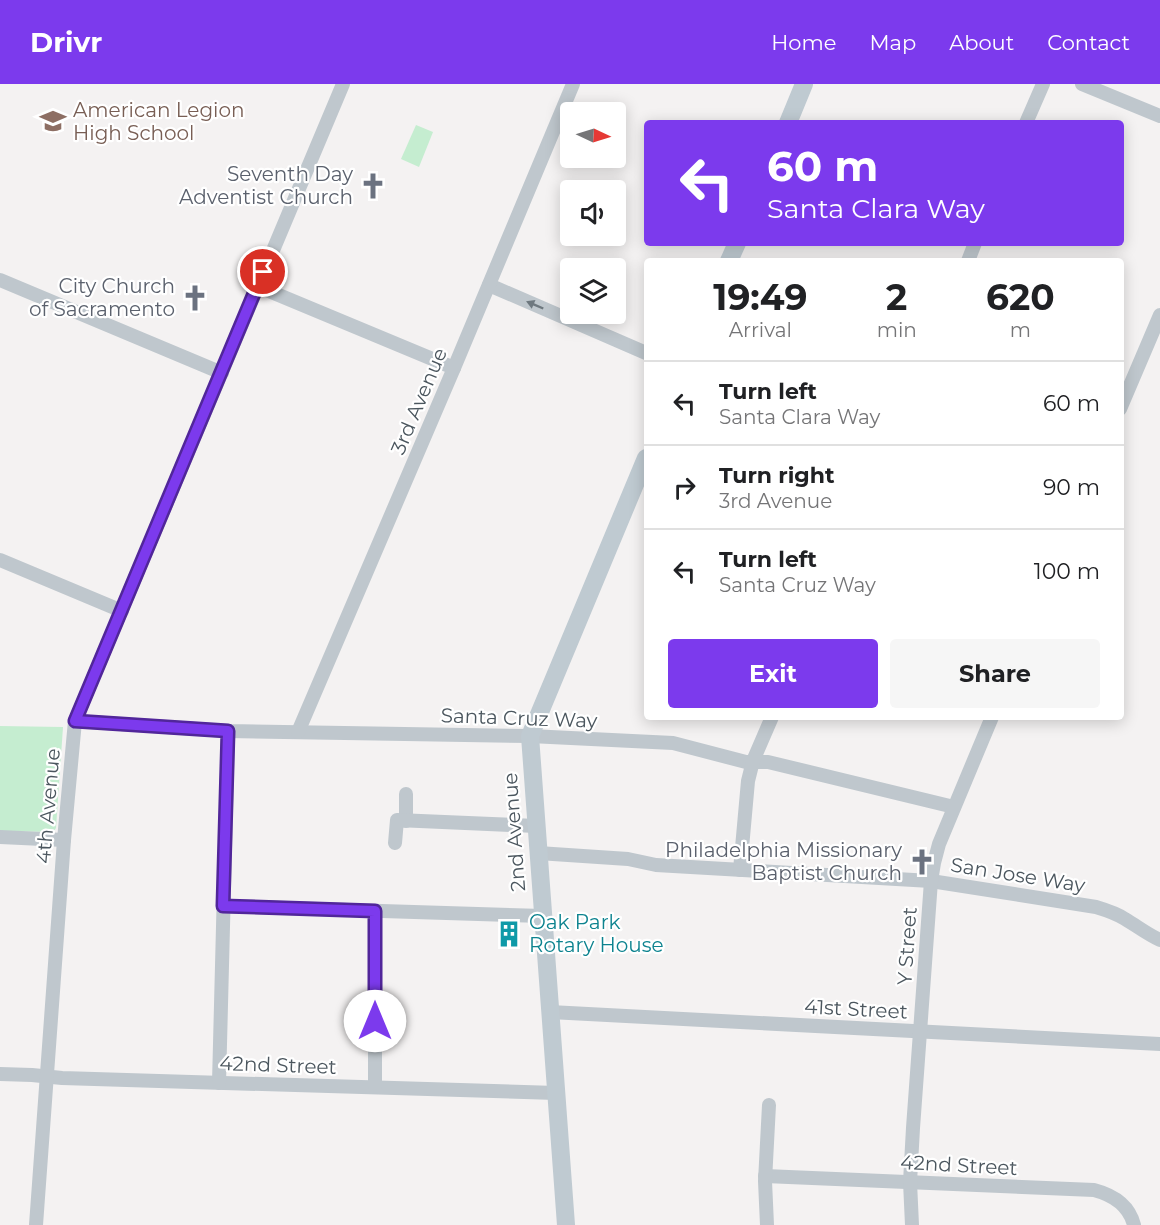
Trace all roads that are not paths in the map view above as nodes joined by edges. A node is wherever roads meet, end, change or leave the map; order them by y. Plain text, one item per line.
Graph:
1 (343, 84) edge
2 (573, 84) edge
3 (804, 84) edge
4 (1043, 84) edge
5 (1082, 84) edge
6 (1160, 117) edge
7 (789, 120) edge
8 (1027, 120) edge
9 (1, 285) edge
10 (489, 285) junction
11 (257, 286) junction
12 (1160, 315) edge
13 (644, 352) edge
14 (454, 368) junction
15 (222, 373) junction
16 (1124, 400) edge
17 (644, 463) edge
18 (0, 560) edge
19 (122, 611) junction
20 (771, 720) edge
21 (991, 720) edge
22 (75, 721) junction
23 (228, 731) junction
24 (298, 732) junction
25 (530, 736) junction
26 (753, 761) junction
27 (406, 794) dead end
28 (954, 807) junction
29 (406, 821) junction
30 (536, 825) junction
31 (0, 837) edge
32 (64, 840) junction
33 (395, 843) dead end
34 (538, 853) junction
35 (740, 870) junction
36 (931, 881) junction
37 (223, 906) junction
38 (375, 911) junction
39 (543, 916) junction
40 (1160, 939) edge
41 (550, 1012) junction
42 (920, 1032) junction
43 (1160, 1044) edge
44 (0, 1074) edge
45 (47, 1076) junction
46 (219, 1083) junction
47 (375, 1087) junction
48 (556, 1093) junction
49 (769, 1105) dead end
50 (765, 1176) junction
51 (910, 1182) junction
52 (36, 1225) edge
53 (566, 1225) edge
54 (767, 1225) edge
55 (912, 1225) edge
56 (1134, 1225) edge

1 - 11 street, 4th Avenue
2 - 10 street, 3rd Avenue
3 - 7 street
4 - 8 street
5 - 6 street
9 - 15 street
13 -> 10 street
10 - 14 street, 3rd Avenue
11 - 14 street
11 - 15 street, 4th Avenue
12 - 16 street
14 - 24 street, 3rd Avenue
15 - 19 street, 4th Avenue
17 - 25 street, 2nd Avenue
18 - 19 street
19 - 22 street, 4th Avenue
20 - 26 street
21 - 28 street, Y Street
22 - 23 street, Santa Cruz Way
22 - 32 street, 4th Avenue
23 - 24 street, Santa Cruz Way
23 - 37 street
24 - 25 street, Santa Cruz Way
25 - 26 street, Santa Cruz Way
25 - 30 street, 2nd Avenue
26 - 28 street, Santa Cruz Way
26 - 35 street
27 - 29 street
28 - 36 street, Y Street
29 - 30 street
29 - 33 street
30 - 34 street, 2nd Avenue
31 - 32 street
32 - 45 street, 4th Avenue
34 - 35 street, San Jose Way
34 - 39 street, 2nd Avenue
35 - 36 street, San Jose Way
36 - 40 street, San Jose Way
36 - 42 street, Y Street
37 - 38 street
37 - 46 street
38 - 39 street
38 - 47 street
39 - 41 street, 2nd Avenue
41 - 42 street, 41st Street
41 - 48 street, 2nd Avenue
42 - 43 street, 41st Street
42 - 51 street, Y Street
44 - 45 street, 42nd Street
45 - 46 street, 42nd Street
45 - 52 street, 4th Avenue
46 - 47 street, 42nd Street
47 - 48 street, 42nd Street
48 - 53 street, 2nd Avenue
49 - 50 street
50 - 51 street, 42nd Street
50 - 54 street
51 - 55 street, Y Street
51 - 56 street, 42nd Street

